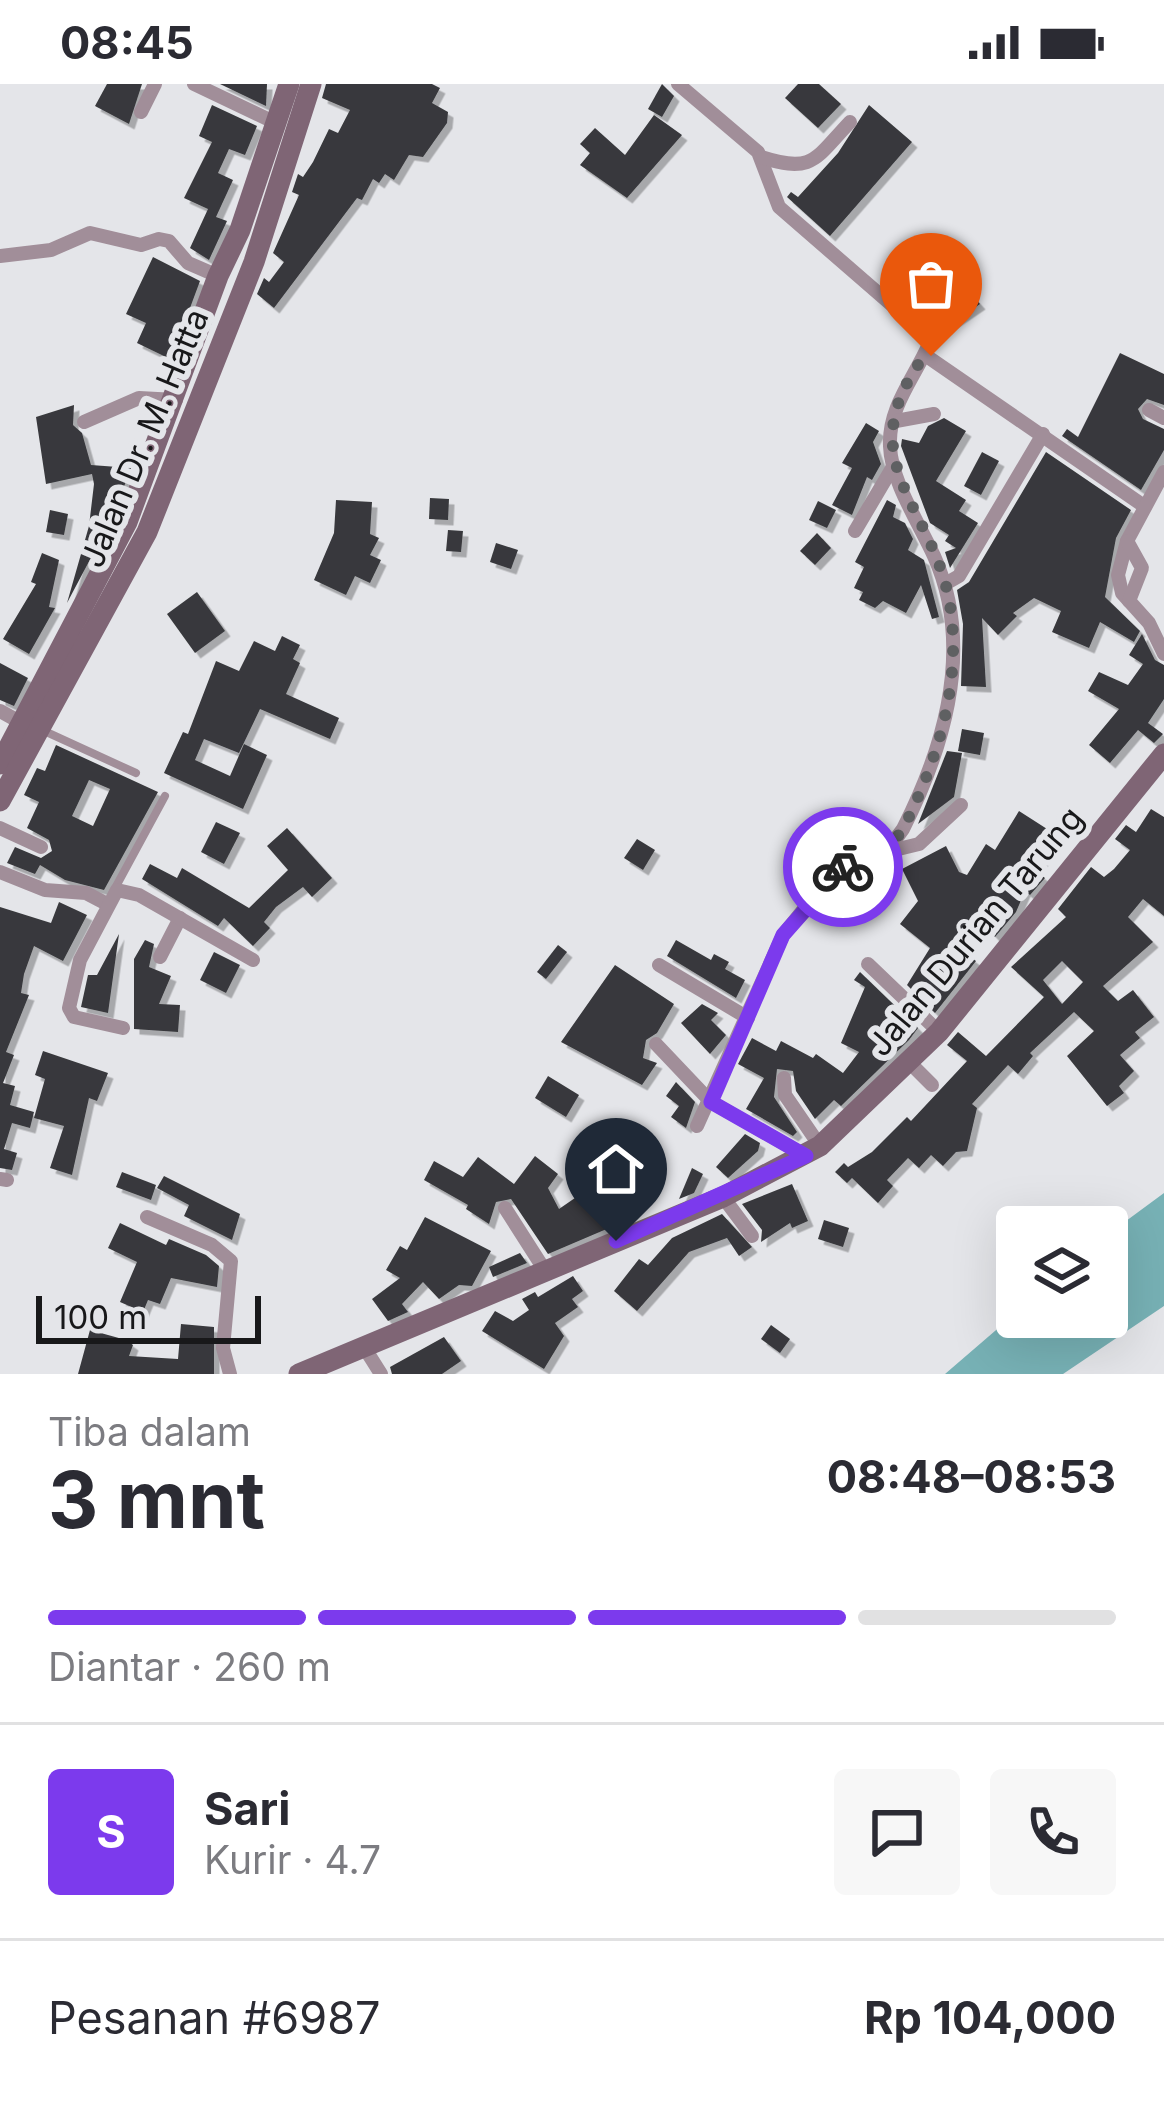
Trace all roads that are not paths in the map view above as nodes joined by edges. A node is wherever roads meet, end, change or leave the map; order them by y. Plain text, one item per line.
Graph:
1 (155, 84) edge
2 (194, 84) edge
3 (289, 84) edge
4 (311, 84) edge
5 (678, 84) edge
6 (141, 112) dead end
7 (850, 122) dead end
8 (276, 123) junction
9 (760, 157) junction
10 (0, 256) edge
11 (218, 276) junction
12 (925, 355) junction
13 (176, 400) junction
14 (1149, 410) dead end
15 (934, 413) dead end
16 (1164, 418) edge
17 (896, 421) junction
18 (84, 422) dead end
19 (1043, 434) junction
20 (894, 465) junction
21 (1164, 472) edge
22 (1144, 506) junction
23 (855, 531) dead end
24 (1127, 541) junction
25 (946, 584) junction
26 (1129, 601) junction
27 (1164, 654) edge
28 (20, 721) edge
29 (3, 751) edge
30 (1164, 754) edge
31 (136, 773) dead end
32 (165, 796) dead end
33 (0, 801) edge
34 (961, 805) dead end
35 (0, 828) edge
36 (41, 847) dead end
37 (863, 855) junction
38 (0, 872) edge
39 (110, 899) junction
40 (180, 918) junction
41 (160, 957) dead end
42 (253, 960) dead end
43 (658, 964) dead end
44 (868, 964) dead end
45 (748, 1018) junction
46 (123, 1028) dead end
47 (939, 1032) junction
48 (656, 1044) dead end
49 (911, 1064) junction
50 (784, 1078) dead end
51 (932, 1084) dead end
52 (711, 1102) junction
53 (697, 1126) dead end
54 (813, 1151) junction
55 (723, 1197) junction
56 (505, 1208) dead end
57 (147, 1216) dead end
58 (752, 1236) dead end
59 (544, 1269) junction
60 (364, 1348) junction
61 (230, 1374) edge
62 (299, 1374) edge
63 (381, 1374) edge

1 - 6 street
2 - 8 street
3 - 8 main road, Jalan Dr. M. Hatta
4 - 28 main road, Jalan Dr. M. Hatta
5 - 9 street
7 - 9 street
8 - 11 main road, Jalan Dr. M. Hatta
9 - 12 street
10 - 11 street
11 - 13 main road, Jalan Dr. M. Hatta
12 - 17 street
12 - 19 street
13 - 18 street
13 - 28 main road, Jalan Dr. M. Hatta
14 - 16 street
15 - 17 street
17 - 20 street
19 - 22 street
19 - 25 street
20 - 23 street
20 - 25 street
21 - 22 street
22 - 24 street
24 - 26 street
24 - 26 street
25 - 37 street
26 - 27 street
28 - 29 main road, Jalan Dr. M. Hatta
28 - 31 lane
28 - 33 main road, Jalan Dr. M. Hatta
30 - 47 main road, Jalan Durian Tarung
32 - 39 lane
34 - 37 street
35 - 36 street
37 - 45 street
38 - 39 street
39 - 40 street
39 - 46 street
40 - 41 street
40 - 42 street
43 - 45 street
44 - 47 street
45 - 52 street
47 - 49 main road, Jalan Durian Tarung
48 - 52 street
49 - 51 street
49 - 54 main road, Jalan Durian Tarung
50 - 54 street
52 - 53 street
52 - 54 street
54 - 55 main road, Jalan Durian Tarung
55 - 58 street
55 - 59 main road, Jalan Durian Tarung
56 - 59 street
57 - 61 street
59 - 60 main road, Jalan Durian Tarung
60 - 62 main road, Jalan Durian Tarung
60 - 63 street

